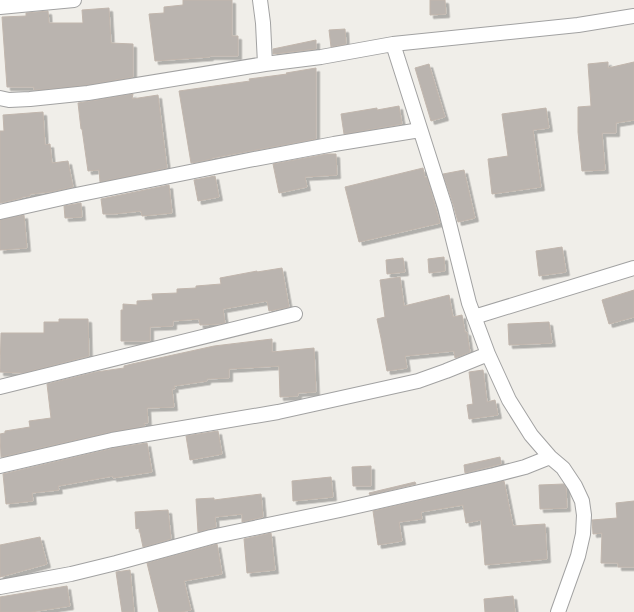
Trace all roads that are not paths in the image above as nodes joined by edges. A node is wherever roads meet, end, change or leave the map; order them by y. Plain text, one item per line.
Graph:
1 (74, 0) edge
2 (260, 0) edge
3 (0, 7) edge
4 (634, 16) edge
5 (393, 44) junction
6 (265, 64) junction
7 (0, 98) edge
8 (420, 130) junction
9 (0, 212) edge
10 (634, 268) edge
11 (295, 314) dead end
12 (474, 317) junction
13 (488, 354) junction
14 (0, 387) edge
15 (550, 457) junction
16 (0, 466) edge
17 (0, 587) edge
18 (558, 612) edge

1 - 3 street
2 - 6 street
4 - 5 street
5 - 6 street
5 - 8 street
6 - 7 street
8 - 9 street
8 - 12 street
10 - 12 street
11 - 14 street
12 - 13 street
13 - 15 street
13 - 16 street
15 - 17 street
15 - 18 street

